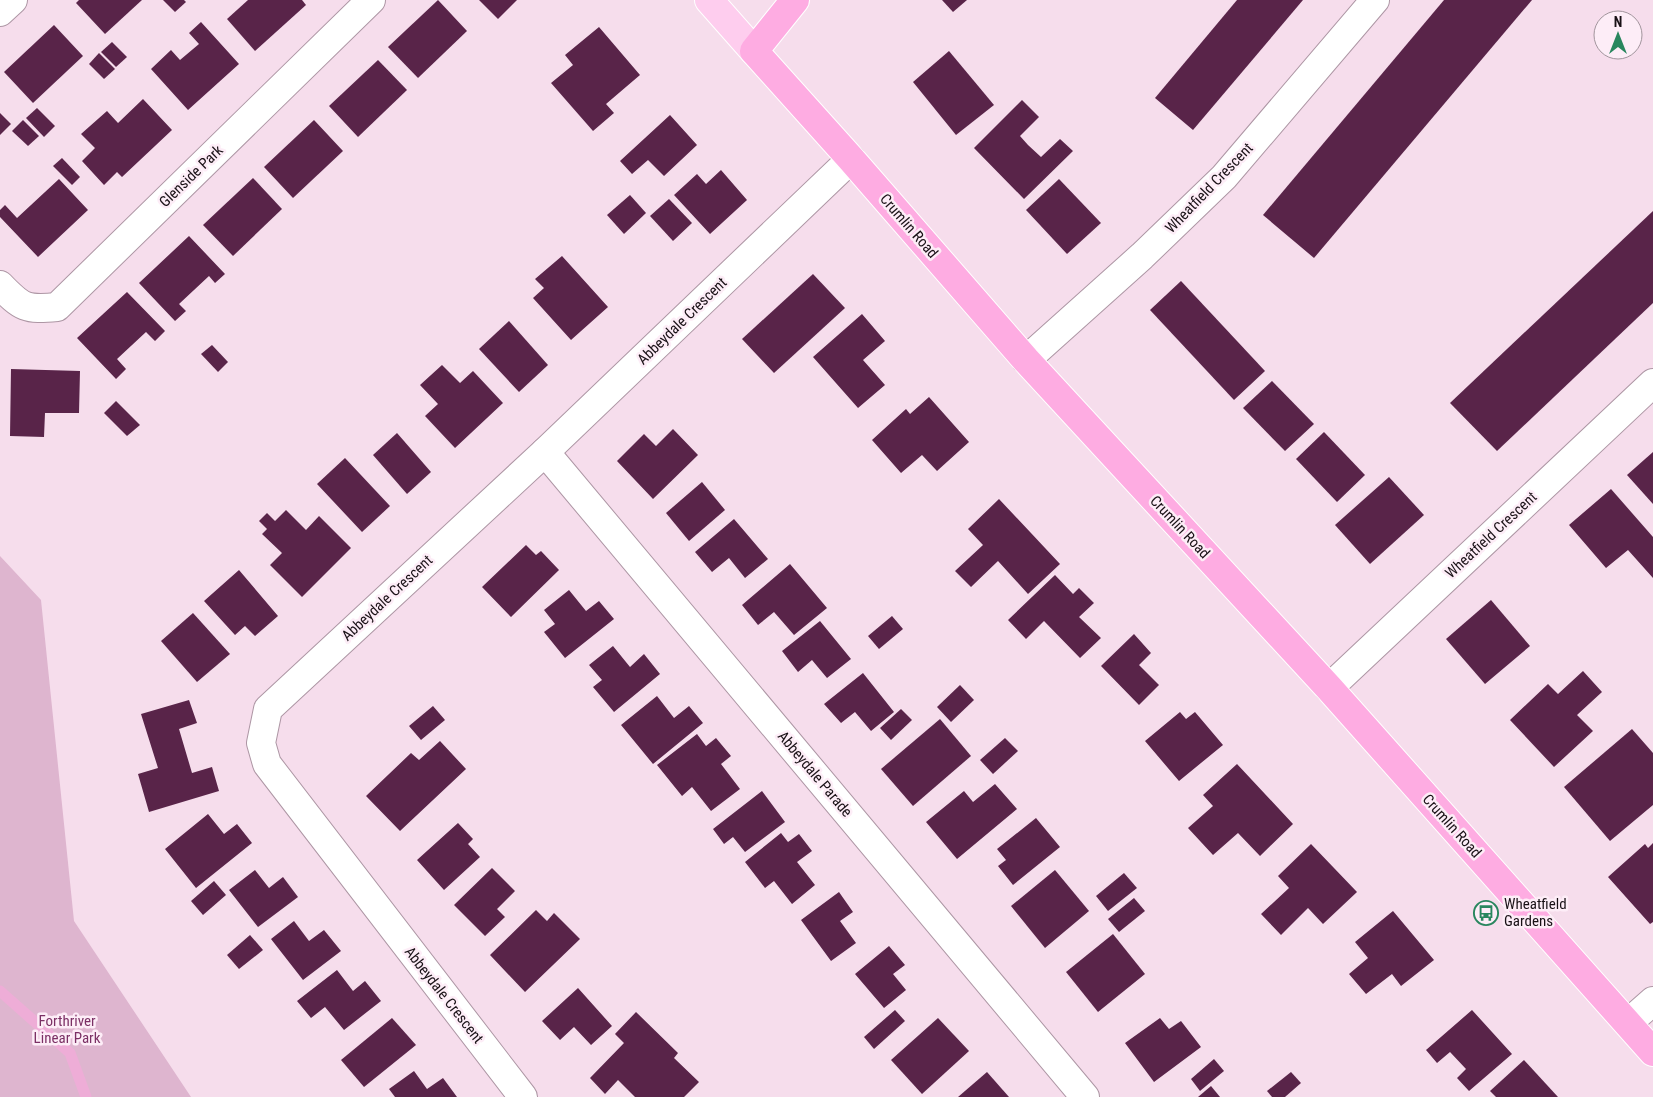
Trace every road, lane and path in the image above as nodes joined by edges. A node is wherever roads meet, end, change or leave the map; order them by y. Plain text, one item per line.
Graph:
1 (13, 0) edge
2 (371, 0) edge
3 (709, 0) edge
4 (795, 0) edge
5 (1375, 0) edge
6 (0, 12) edge
7 (754, 51) junction
8 (852, 159) junction
9 (0, 285) edge
10 (1026, 360) junction
11 (1653, 383) edge
12 (545, 452) junction
13 (1329, 688) junction
14 (1653, 1001) edge
15 (1628, 1023) junction
16 (1653, 1052) edge
17 (523, 1097) edge
18 (1086, 1097) edge

1 - 6 street
2 - 9 street, Glenside Park
3 - 7 main road, Crumlin Road
4 - 7 highway
5 - 10 street, Wheatfield Crescent
7 - 8 highway, Crumlin Road
8 - 10 highway, Crumlin Road
8 - 12 street, Abbeydale Crescent
10 - 13 highway, Crumlin Road
11 - 13 street, Wheatfield Crescent
12 - 17 street, Abbeydale Crescent
12 - 18 street, Abbeydale Parade
13 - 15 highway, Crumlin Road
14 - 15 street
15 - 16 highway, Crumlin Road

